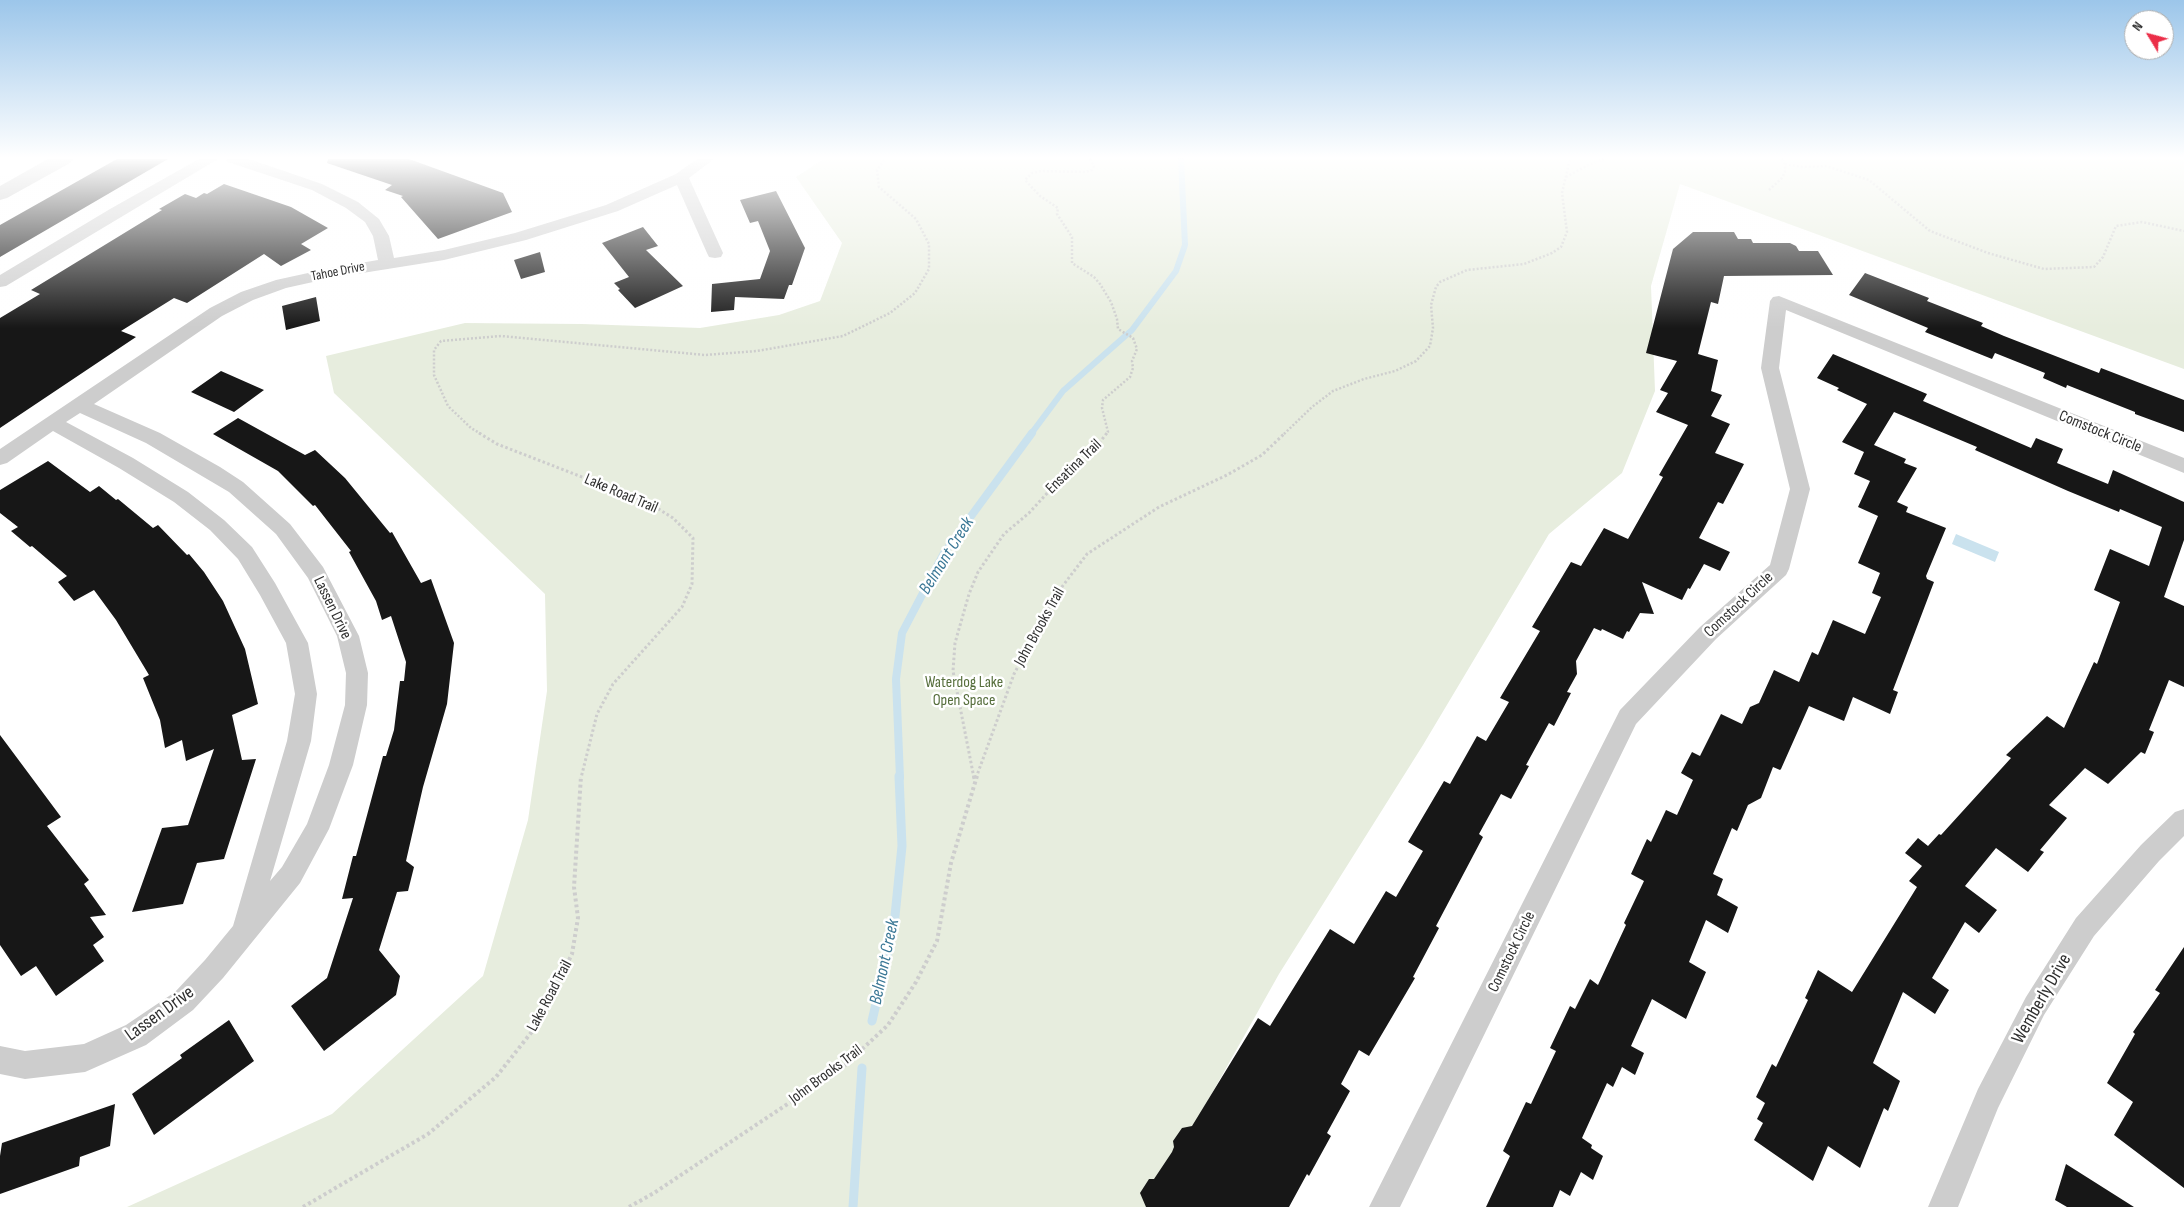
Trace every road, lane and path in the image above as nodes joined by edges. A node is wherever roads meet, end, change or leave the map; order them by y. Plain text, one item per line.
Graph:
1 (110, 215) edge
2 (366, 215) edge
3 (589, 215) edge
4 (698, 215) edge
5 (912, 215) edge
6 (1058, 215) edge
7 (1564, 215) edge
8 (1911, 215) edge
9 (2184, 231) edge
10 (715, 253) dead end
11 (387, 262) junction
12 (0, 282) edge
13 (80, 405) junction
14 (53, 423) junction
15 (0, 458) edge
16 (2184, 466) edge
17 (975, 781) junction
18 (2184, 820) edge
19 (241, 936) junction
20 (0, 1060) edge
21 (303, 1207) edge
22 (629, 1207) edge
23 (1384, 1207) edge
24 (1943, 1207) edge

1 - 12 street
2 - 11 street
3 - 11 street, Tahoe Drive
4 - 10 street
5 - 21 path, Lake Road Trail
6 - 17 path, Ensatina Trail
7 - 17 path, John Brooks Trail
8 - 9 path
11 - 13 street, Tahoe Drive
13 - 14 street, Tahoe Drive
13 - 19 street, Lassen Drive
14 - 15 street, Tahoe Drive
14 - 19 street, Lassen Drive
16 - 23 street, Comstock Circle
17 - 22 path, John Brooks Trail
18 - 24 street, Wemberly Drive
19 - 20 street, Lassen Drive

